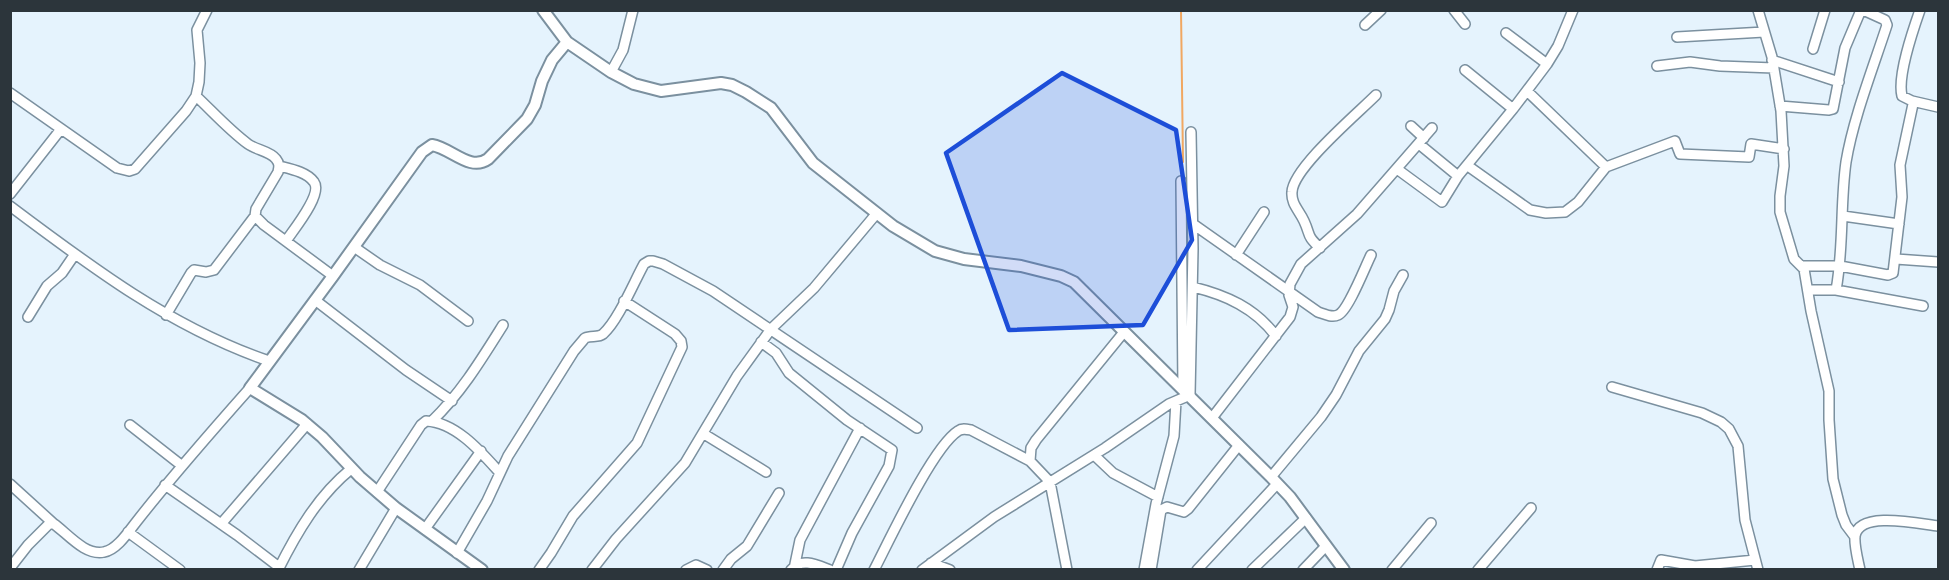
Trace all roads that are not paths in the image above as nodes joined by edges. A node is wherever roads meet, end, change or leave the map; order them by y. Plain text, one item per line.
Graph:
1 (207, 10) edge
2 (543, 10) edge
3 (633, 10) edge
4 (1381, 10) edge
5 (1454, 10) edge
6 (1573, 10) edge
7 (1758, 10) edge
8 (1825, 10) edge
9 (1862, 10) edge
10 (1920, 10) edge
11 (1464, 24) dead end
12 (1365, 25) dead end
13 (1764, 32) junction
14 (1506, 33) dead end
15 (1677, 37) dead end
16 (567, 42) junction
17 (1812, 49) dead end
18 (1547, 64) junction
19 (1773, 64) junction
20 (1657, 66) dead end
21 (1465, 70) dead end
22 (611, 72) junction
23 (1839, 82) junction
24 (1527, 91) junction
25 (10, 93) edge
26 (1376, 95) dead end
27 (196, 96) junction
28 (1912, 101) junction
29 (1780, 106) junction
30 (1938, 106) edge
31 (1513, 109) junction
32 (1411, 126) dead end
33 (1432, 128) dead end
34 (61, 129) junction
35 (1191, 132) dead end
36 (1422, 141) junction
37 (1784, 148) junction
38 (279, 165) junction
39 (1468, 166) junction
40 (1606, 167) junction
41 (1397, 170) junction
42 (1458, 176) junction
43 (1181, 181) dead end
44 (10, 194) edge
45 (10, 206) edge
46 (19, 212) junction
47 (1264, 212) dead end
48 (877, 213) junction
49 (255, 216) junction
50 (1843, 216) junction
51 (10, 219) edge
52 (1193, 224) junction
53 (1899, 225) junction
54 (286, 241) junction
55 (354, 247) junction
56 (1320, 248) junction
57 (75, 254) junction
58 (1236, 255) junction
59 (1371, 255) dead end
60 (1896, 259) junction
61 (1938, 262) edge
62 (1803, 266) junction
63 (1840, 266) junction
64 (1403, 275) dead end
65 (333, 276) junction
66 (1193, 287) junction
67 (1289, 290) junction
68 (1808, 290) junction
69 (1836, 290) junction
70 (315, 300) junction
71 (624, 301) junction
72 (1923, 306) dead end
73 (166, 315) junction
74 (28, 317) dead end
75 (468, 321) dead end
76 (502, 325) dead end
77 (771, 329) junction
78 (1124, 332) junction
79 (1276, 336) junction
80 (761, 342) junction
81 (269, 360) junction
82 (1612, 387) dead end
83 (250, 388) junction
84 (1186, 392) junction
85 (452, 401) junction
86 (1176, 401) junction
87 (1212, 418) junction
88 (432, 421) junction
89 (307, 424) junction
90 (130, 425) dead end
91 (860, 428) junction
92 (916, 428) dead end
93 (704, 434) junction
94 (1239, 445) junction
95 (481, 451) junction
96 (1094, 455) junction
97 (1030, 461) junction
98 (181, 465) junction
99 (351, 469) junction
100 (766, 472) dead end
101 (500, 473) junction
102 (1274, 481) junction
103 (1050, 482) junction
104 (10, 484) edge
105 (165, 485) junction
106 (377, 492) junction
107 (779, 493) dead end
108 (1158, 497) junction
109 (396, 508) junction
110 (1531, 508) dead end
111 (1306, 518) junction
112 (1431, 523) dead end
113 (54, 524) junction
114 (221, 524) junction
115 (1938, 526) edge
116 (425, 529) junction
117 (128, 532) junction
118 (1855, 537) junction
119 (1326, 546) junction
120 (457, 553) junction
121 (931, 563) junction
122 (1757, 565) edge
123 (793, 567) edge
124 (10, 568) edge
125 (279, 568) edge
126 (180, 570) edge
127 (359, 570) edge
128 (482, 570) edge
129 (538, 570) edge
130 (592, 570) edge
131 (686, 570) edge
132 (707, 570) edge
133 (723, 570) edge
134 (830, 570) edge
135 (836, 570) edge
136 (874, 570) edge
137 (922, 570) edge
138 (950, 570) edge
139 (1067, 570) edge
140 (1143, 570) edge
141 (1151, 570) edge
142 (1197, 570) edge
143 (1252, 570) edge
144 (1303, 570) edge
145 (1344, 570) edge
146 (1392, 570) edge
147 (1478, 570) edge
148 (1657, 570) edge
149 (1860, 570) edge

1 - 27 street
2 - 16 street
3 - 22 street
4 - 12 street
5 - 11 street
6 - 18 street
7 - 13 street
8 - 17 street
9 - 23 street
9 - 50 street
10 - 28 street
13 - 15 street
13 - 19 street
14 - 18 street
16 - 22 street
16 - 55 street
18 - 24 street
19 - 20 street
19 - 23 street
19 - 29 street
21 - 31 street
22 - 48 street
23 - 29 street
24 - 31 street
24 - 40 street
25 - 34 street
26 - 56 street
27 - 34 street
27 - 38 street
28 - 30 street
28 - 53 street
29 - 37 street
31 - 39 street
32 - 36 street
33 - 36 street
34 - 44 street
35 - 52 street
36 - 41 street
36 - 42 street
37 - 40 street
37 - 62 street
38 - 49 street
38 - 54 street
39 - 40 street
39 - 42 street
41 - 42 street
41 - 56 street
43 - 84 street
45 - 46 street
46 - 51 street
46 - 57 street
47 - 58 street
48 - 77 street
48 - 78 street
49 - 54 street
49 - 73 street
50 - 53 street
50 - 63 street
52 - 58 street
52 - 66 street
53 - 60 street
54 - 65 street
55 - 65 street
55 - 75 street
56 - 67 street
57 - 73 street
57 - 74 street
58 - 67 street
59 - 67 street
60 - 61 street
60 - 63 street
62 - 63 street
62 - 68 street
63 - 69 street
64 - 102 street
65 - 70 street
66 - 79 street
66 - 84 street
67 - 79 street
68 - 69 street
68 - 118 street
69 - 72 street
70 - 81 street
70 - 85 street
71 - 77 street
71 - 101 street
71 - 129 street
73 - 81 street
76 - 85 street
77 - 80 street
77 - 92 street
78 - 84 street
78 - 97 street
79 - 87 street
80 - 91 street
80 - 93 street
81 - 83 street
82 - 122 street
83 - 89 street
83 - 98 street
84 - 86 street
84 - 87 street
85 - 88 street
86 - 96 street
86 - 108 street
87 - 94 street
88 - 95 street
88 - 106 street
89 - 99 street
89 - 114 street
90 - 98 street
91 - 123 street
91 - 135 street
93 - 100 street
93 - 130 street
94 - 102 street
94 - 141 street
95 - 101 street
95 - 116 street
96 - 103 street
96 - 108 street
97 - 103 street
97 - 136 street
98 - 105 street
99 - 106 street
99 - 125 street
101 - 120 street
102 - 111 street
102 - 142 street
103 - 121 street
103 - 139 street
104 - 113 street
105 - 114 street
105 - 117 street
106 - 109 street
107 - 133 street
108 - 140 street
109 - 116 street
109 - 127 street
110 - 147 street
111 - 119 street
111 - 143 street
112 - 146 street
113 - 117 street
113 - 124 street
114 - 125 street
115 - 118 street
116 - 120 street
117 - 126 street
118 - 149 street
119 - 144 street
119 - 145 street
120 - 128 street
121 - 137 street
121 - 138 street
122 - 148 street
123 - 134 street
131 - 132 street

